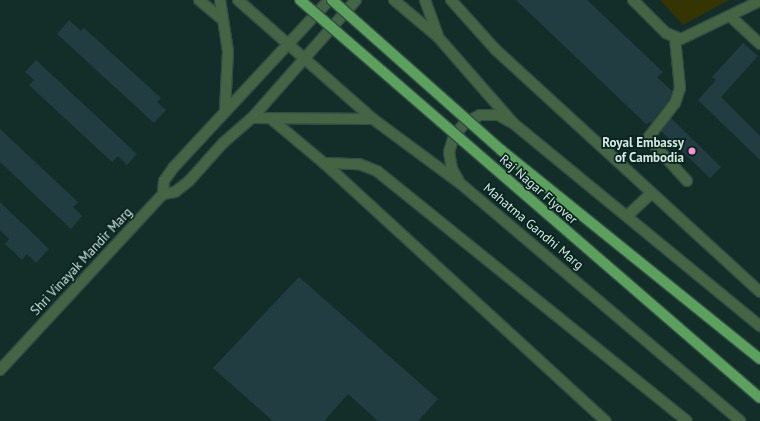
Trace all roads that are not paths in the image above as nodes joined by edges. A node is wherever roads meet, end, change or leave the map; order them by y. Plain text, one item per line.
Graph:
1 (199, 0) edge
2 (220, 0) edge
3 (238, 0) edge
4 (300, 0) edge
5 (329, 0) edge
6 (332, 0) edge
7 (356, 0) edge
8 (394, 0) edge
9 (425, 0) edge
10 (451, 0) edge
11 (633, 0) edge
12 (760, 1) edge
13 (730, 16) junction
14 (223, 20) junction
15 (438, 37) junction
16 (674, 38) junction
17 (760, 44) edge
18 (289, 46) junction
19 (304, 59) junction
20 (225, 111) junction
21 (252, 118) junction
22 (270, 118) junction
23 (373, 119) junction
24 (513, 123) junction
25 (324, 163) junction
26 (687, 181) dead end
27 (461, 184) junction
28 (163, 194) junction
29 (651, 194) junction
30 (627, 216) junction
31 (760, 292) edge
32 (760, 326) edge
33 (760, 359) edge
34 (0, 370) edge
35 (760, 398) edge
36 (606, 421) edge
37 (687, 421) edge
38 (740, 421) edge

1 - 14 street
2 - 14 street
3 - 18 street, Mahatma Gandhi Marg
4 - 35 main road, Raj Nagar Flyover, bridge
5 - 18 street
6 - 33 main road, Raj Nagar Flyover, bridge
7 - 19 street, Shri Vinayak Mandir Marg
8 - 15 street
9 - 15 street
10 - 29 street
11 - 16 street
12 - 13 street
13 - 16 street
13 - 17 street
14 - 20 street
15 - 24 street
16 - 26 street
18 - 19 street, Mahatma Gandhi Marg
18 - 20 street
19 - 21 street, Shri Vinayak Mandir Marg
19 - 23 street, Mahatma Gandhi Marg
20 - 28 street
21 - 22 street
21 - 28 street, Shri Vinayak Mandir Marg
22 - 23 street
22 - 25 street
23 - 27 street, Mahatma Gandhi Marg
24 - 27 street
24 - 30 street
25 - 36 street
25 - 37 street
27 - 38 street, Mahatma Gandhi Marg
28 - 34 street, Shri Vinayak Mandir Marg
29 - 30 street
29 - 31 street
30 - 32 street

